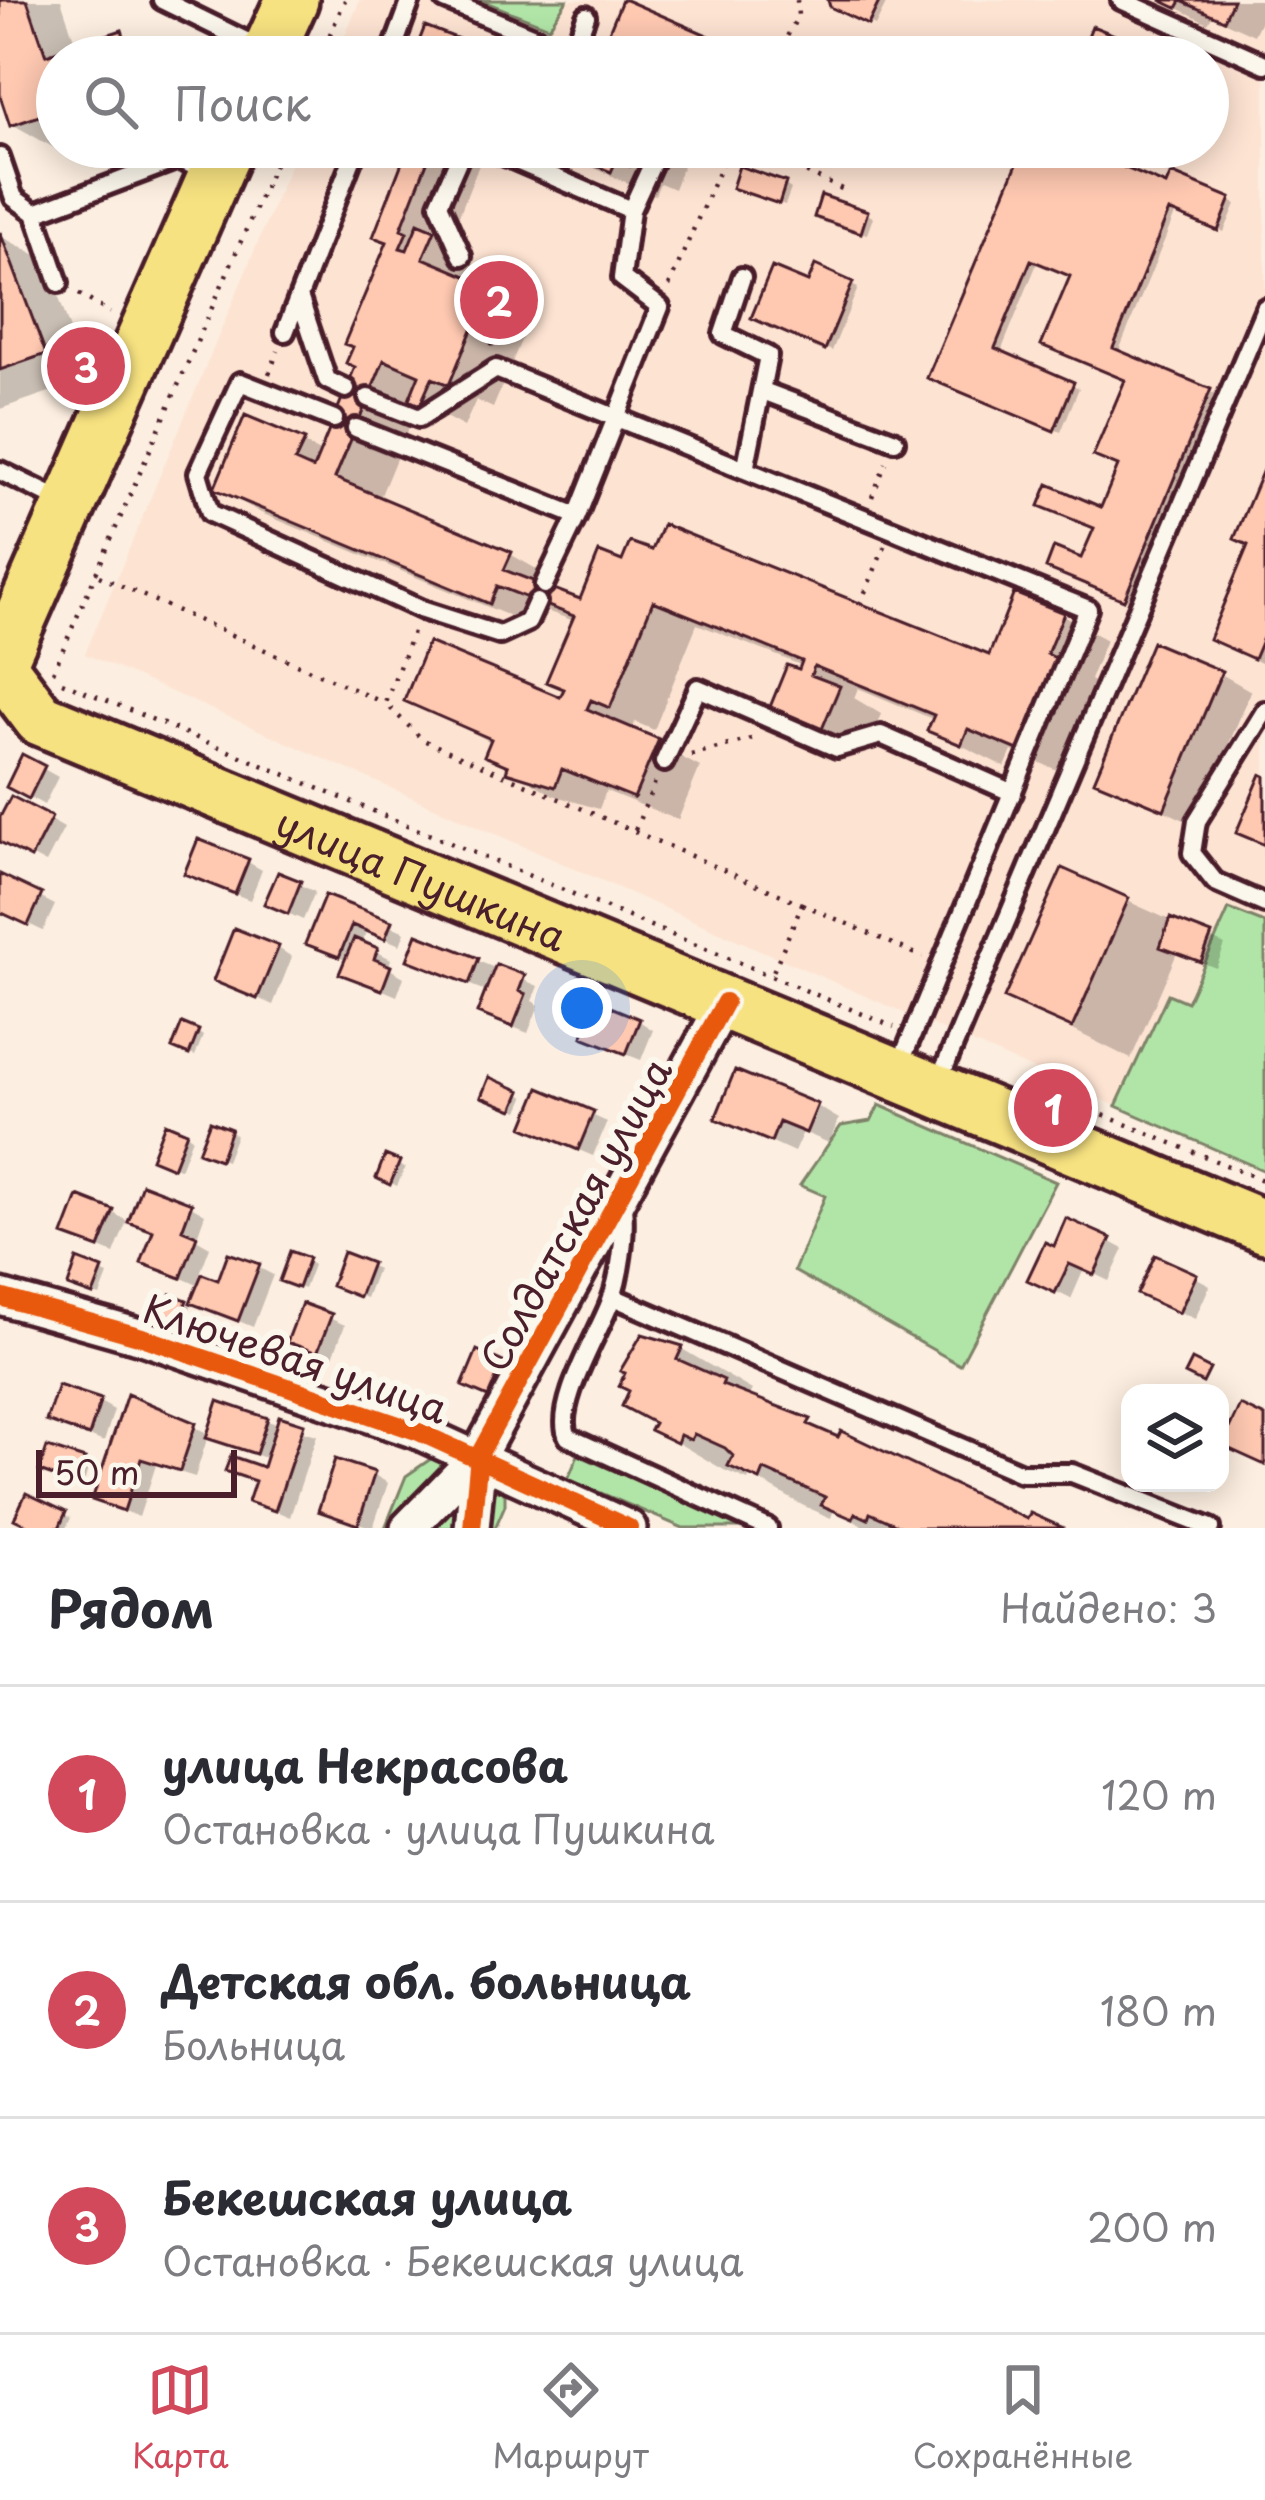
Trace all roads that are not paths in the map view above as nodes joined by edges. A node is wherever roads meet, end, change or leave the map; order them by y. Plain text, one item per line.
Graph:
1 (162, 0) edge
2 (292, 0) edge
3 (411, 0) edge
4 (445, 0) edge
5 (1121, 0) edge
6 (586, 16) dead end
7 (231, 36) edge
8 (276, 36) edge
9 (398, 36) edge
10 (534, 36) edge
11 (582, 36) edge
12 (1202, 36) edge
13 (1229, 48) edge
14 (1265, 64) edge
15 (0, 157) edge
16 (154, 168) edge
17 (217, 168) edge
18 (348, 168) edge
19 (455, 168) edge
20 (533, 168) edge
21 (650, 168) edge
22 (631, 210) junction
23 (35, 213) junction
24 (462, 256) road end
25 (742, 278) dead end
26 (59, 283) road end
27 (299, 296) junction
28 (1265, 308) edge
29 (285, 332) road end
30 (346, 389) dead end
31 (763, 391) junction
32 (368, 398) dead end
33 (618, 417) junction
34 (334, 419) dead end
35 (356, 428) dead end
36 (895, 441) dead end
37 (745, 470) junction
38 (0, 471) edge
39 (69, 504) junction
40 (577, 516) junction
41 (10, 603) edge
42 (0, 665) edge
43 (1265, 711) edge
44 (664, 762) road end
45 (1013, 793) junction
46 (1265, 904) edge
47 (725, 1002) junction
48 (914, 1066) junction
49 (618, 1194) junction
50 (1265, 1226) edge
51 (613, 1297) junction
52 (0, 1298) edge
53 (479, 1456) junction
54 (408, 1528) edge
55 (472, 1528) edge
56 (629, 1528) edge
57 (768, 1528) edge
58 (1211, 1528) edge

1 - 7 lane
2 - 8 main road
3 - 9 lane
4 - 10 lane
5 - 12 lane
6 - 11 lane
13 - 14 lane
15 - 23 lane
16 - 23 lane
17 - 39 main road
18 - 27 lane
19 - 24 lane
20 - 22 lane
21 - 22 lane
22 - 33 lane
23 - 26 lane
25 - 31 lane
27 - 29 lane
27 - 30 lane
28 - 48 lane
31 - 36 lane
31 - 37 lane
32 - 33 lane
33 - 37 lane
33 - 40 lane
34 - 40 lane
35 - 40 lane
37 - 45 lane
38 - 39 lane
39 - 41 main road
41 - 42 main road
42 - 47 main road, улица Пушкина
43 - 46 lane
44 - 45 lane
45 - 48 lane
47 - 48 main road, улица Пушкина
47 - 49 street, Солдатская улица
48 - 50 main road, улица Пушкина
49 - 51 lane
49 - 53 street, Солдатская улица
51 - 57 lane
51 - 58 lane
52 - 53 street, Ключевая улица
53 - 54 street
53 - 55 street, Солдатская улица
53 - 56 street, Ключевая улица

